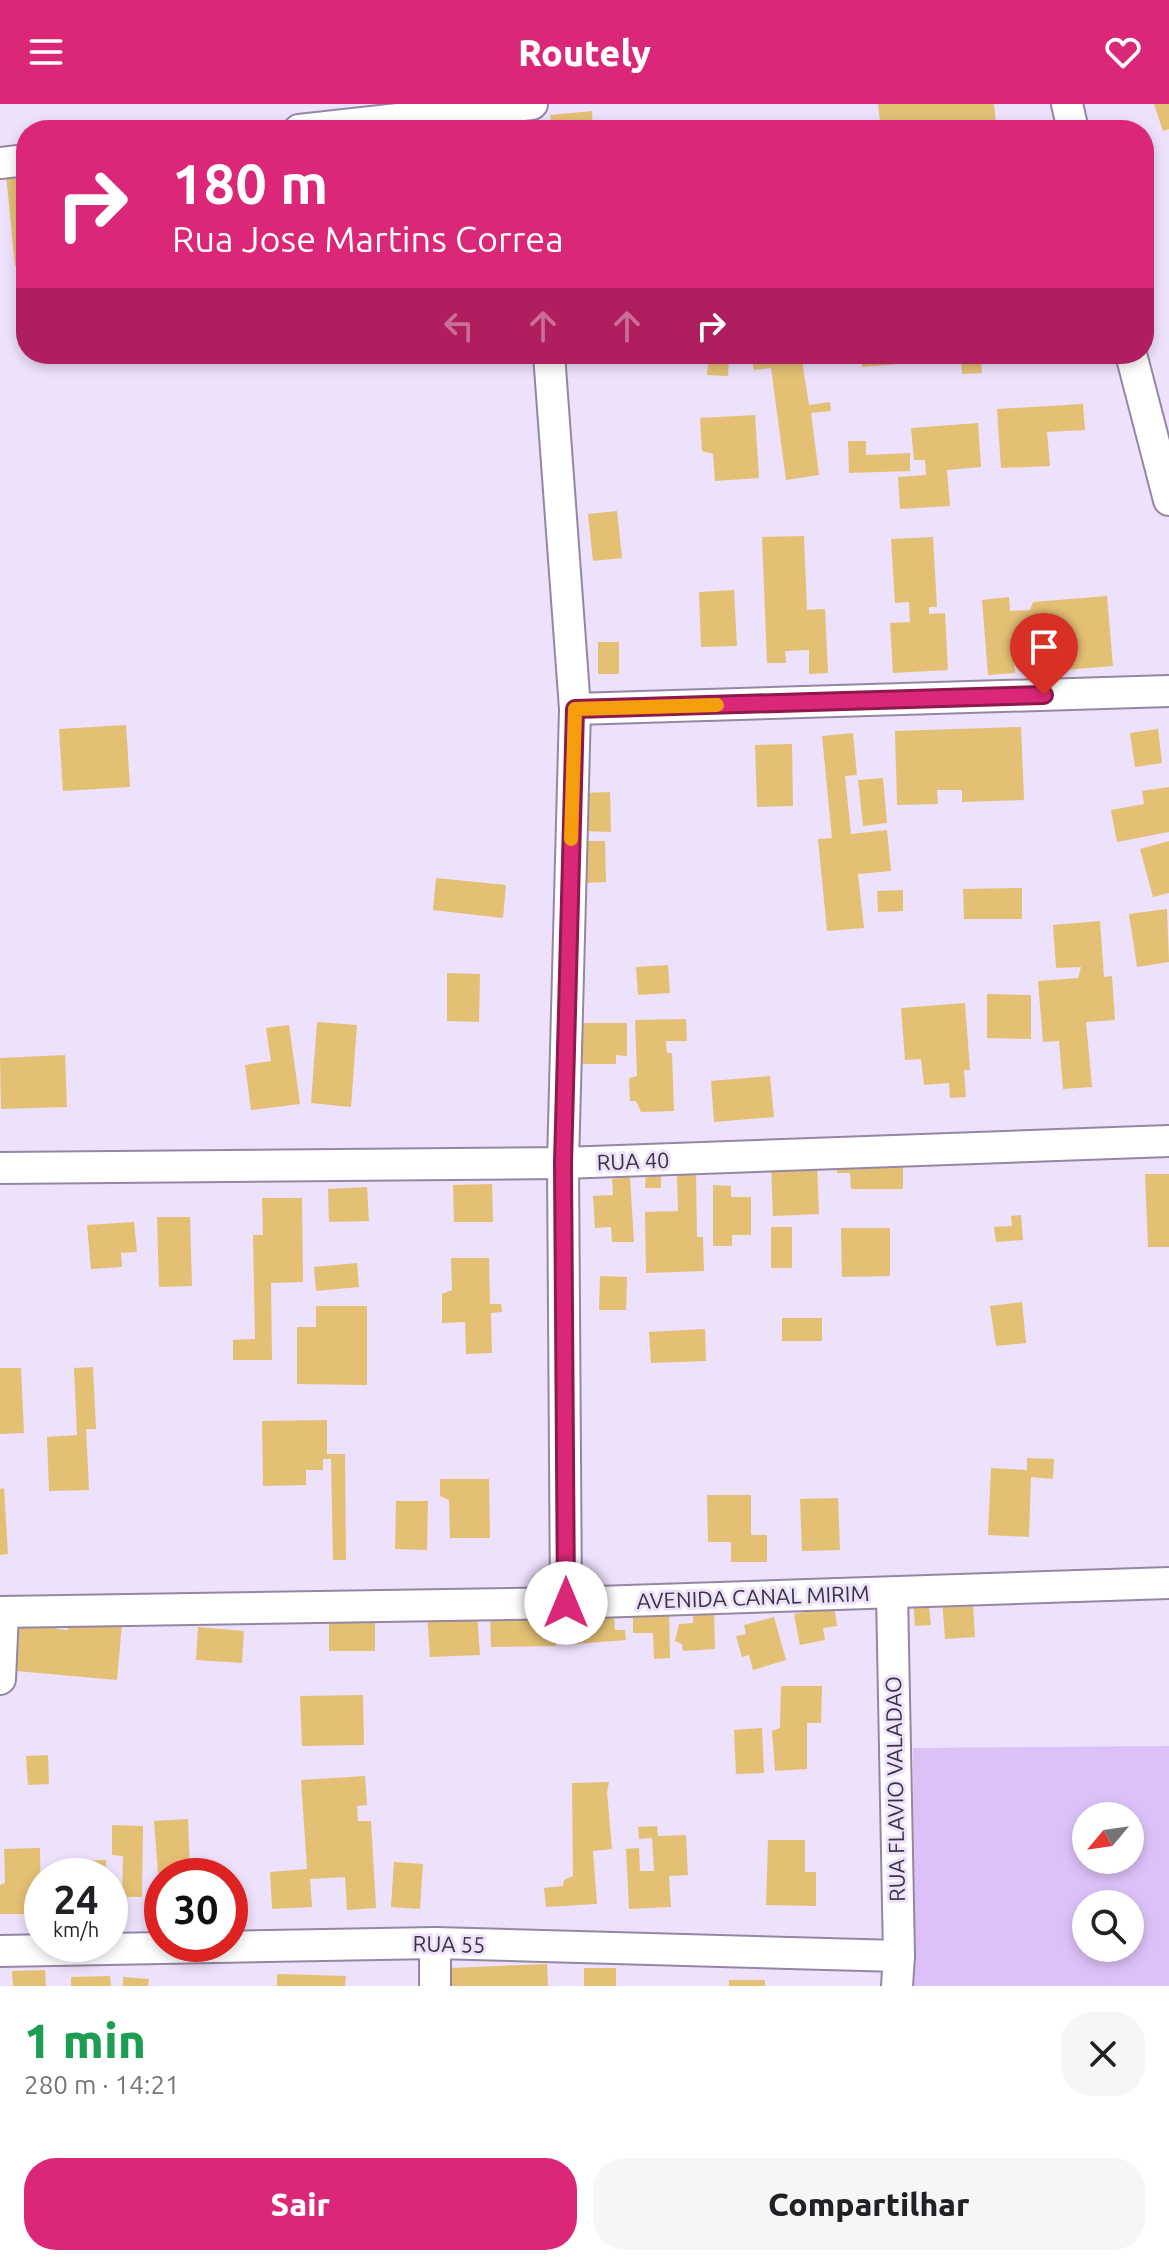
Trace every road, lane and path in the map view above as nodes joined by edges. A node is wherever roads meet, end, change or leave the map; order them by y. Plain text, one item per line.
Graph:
1 (531, 104) edge
2 (388, 120) edge
3 (550, 364) edge
4 (1134, 364) edge
5 (1169, 500) edge
6 (1169, 691) edge
7 (575, 709) junction
8 (1169, 1141) edge
9 (563, 1163) junction
10 (0, 1168) edge
11 (1169, 1583) edge
12 (892, 1593) junction
13 (566, 1603) junction
14 (1, 1612) edge
15 (0, 1679) edge
16 (435, 1943) junction
17 (0, 1951) edge
18 (898, 1971) edge
19 (435, 1986) edge

1 - 2 street
3 - 7 street
4 - 5 street
6 - 7 street
7 - 9 street
8 - 9 street, RUA 40
9 - 10 street, RUA 40
9 - 13 street
11 - 12 street, AVENIDA CANAL MIRIM
12 - 13 street, AVENIDA CANAL MIRIM
12 - 18 street, RUA FLAVIO VALADAO
13 - 14 street, AVENIDA CANAL MIRIM
14 - 15 street
16 - 17 street, RUA 55
16 - 18 street, RUA 55
16 - 19 street

